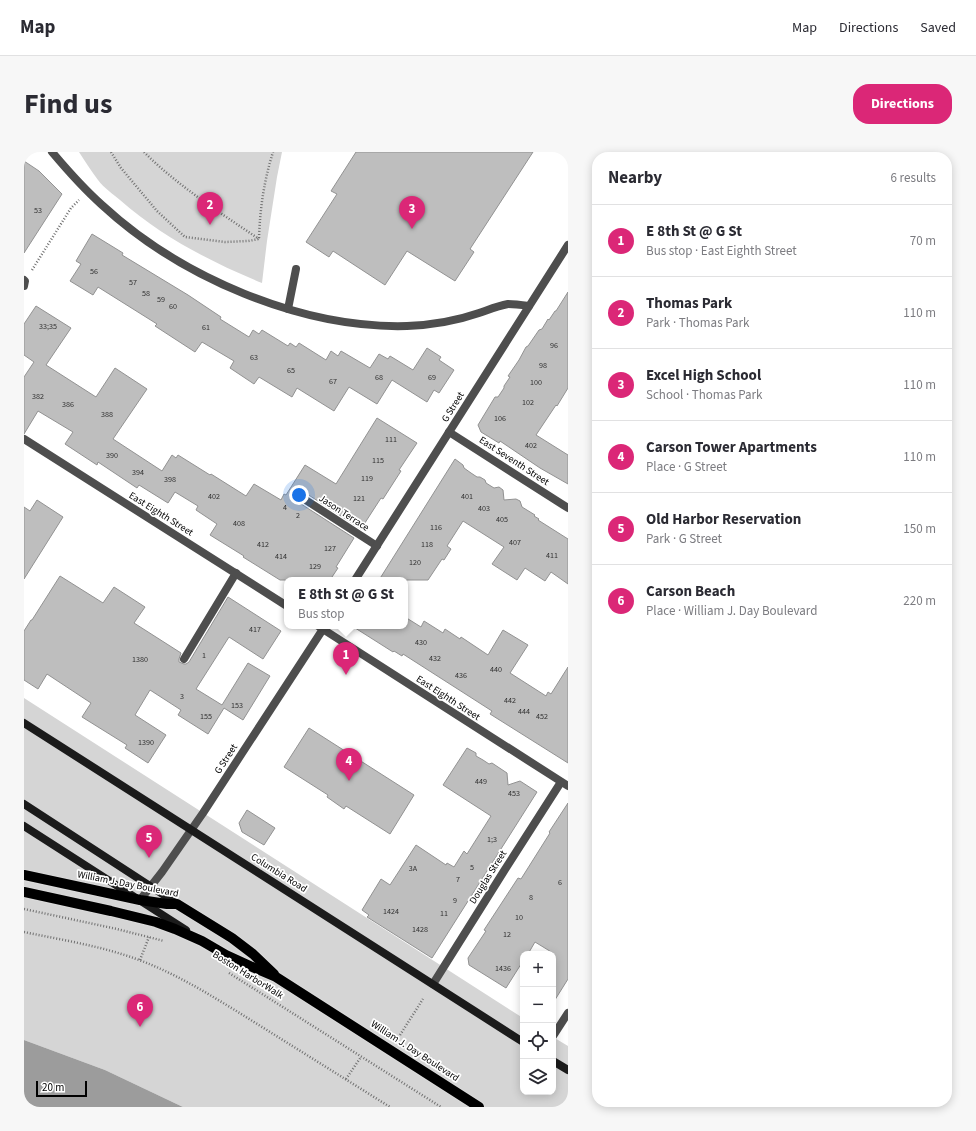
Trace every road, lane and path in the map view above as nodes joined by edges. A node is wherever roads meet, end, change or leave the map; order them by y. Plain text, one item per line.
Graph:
1 (52, 152) edge
2 (111, 152) edge
3 (144, 152) edge
4 (273, 152) edge
5 (71, 208) dead end
6 (259, 238) junction
7 (568, 245) edge
8 (296, 269) dead end
9 (31, 272) dead end
10 (529, 306) junction
11 (288, 309) junction
12 (449, 432) junction
13 (24, 439) edge
14 (301, 497) dead end
15 (568, 508) edge
16 (377, 546) junction
17 (236, 573) junction
18 (357, 577) edge
19 (284, 604) edge
20 (321, 629) edge
21 (325, 629) edge
22 (184, 659) dead end
23 (24, 722) edge
24 (564, 784) edge
25 (24, 804) edge
26 (24, 826) edge
27 (192, 830) junction
28 (24, 875) edge
29 (151, 886) junction
30 (24, 892) edge
31 (140, 900) junction
32 (177, 904) junction
33 (24, 909) edge
34 (24, 932) edge
35 (149, 937) junction
36 (165, 941) dead end
37 (202, 941) junction
38 (140, 960) junction
39 (226, 971) dead end
40 (276, 977) junction
41 (433, 984) junction
42 (423, 999) dead end
43 (568, 1013) edge
44 (556, 1031) edge
45 (400, 1035) dead end
46 (520, 1040) edge
47 (361, 1057) junction
48 (556, 1063) edge
49 (568, 1070) edge
50 (346, 1079) junction
51 (390, 1107) edge
52 (441, 1107) edge
53 (479, 1107) edge

1 - 11 street
2 - 6 path
3 - 6 path
4 - 6 path
5 - 9 path
7 - 10 street, G Street
8 - 11 street
10 - 11 street
10 - 12 street, G Street
12 - 15 street, East Seventh Street
12 - 16 street, G Street
13 - 17 street, East Eighth Street
14 - 16 street, Jason Terrace
16 - 18 street, G Street
17 - 19 street, East Eighth Street
17 - 22 street
20 - 27 street, G Street
21 - 24 street, East Eighth Street
23 - 27 main road, Columbia Road
24 - 41 street, Douglas Street
25 - 29 main road
26 - 31 main road
27 - 29 street, G Street
27 - 41 main road, Columbia Road
28 - 31 main road, William J. Day Boulevard
29 - 31 street, G Street
29 - 32 main road
30 - 37 main road, William J. Day Boulevard
31 - 32 main road, William J. Day Boulevard
31 - 37 main road
32 - 40 main road, William J. Day Boulevard
33 - 35 path
34 - 38 path
35 - 36 path
35 - 38 path
37 - 40 main road, William J. Day Boulevard
38 - 50 path
39 - 47 path, Boston HarborWalk
40 - 53 main road, William J. Day Boulevard
41 - 46 main road, Columbia Road
42 - 45 path
43 - 44 street
47 - 50 path
47 - 52 path, Boston HarborWalk
48 - 49 main road
50 - 51 path

